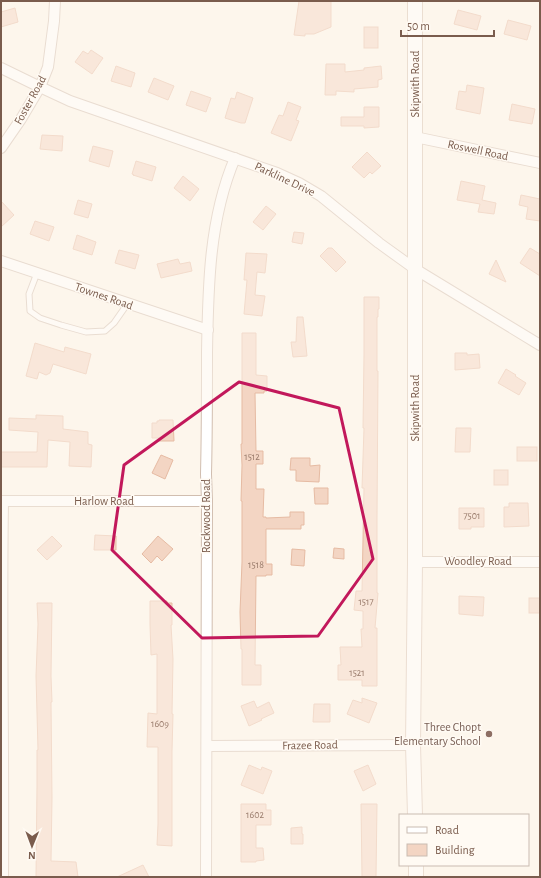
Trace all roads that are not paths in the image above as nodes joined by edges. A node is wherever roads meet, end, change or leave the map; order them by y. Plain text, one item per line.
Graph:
1 (55, 1) edge
2 (415, 1) edge
3 (1, 68) edge
4 (40, 87) junction
5 (415, 137) junction
6 (1, 148) edge
7 (235, 158) junction
8 (540, 163) edge
9 (1, 261) edge
10 (415, 269) junction
11 (37, 273) junction
12 (128, 303) junction
13 (208, 330) junction
14 (540, 345) edge
15 (2, 501) edge
16 (207, 501) junction
17 (415, 562) junction
18 (540, 562) edge
19 (413, 745) junction
20 (207, 746) junction
21 (415, 814) edge
22 (416, 866) edge
23 (3, 877) edge
24 (206, 877) edge
25 (416, 877) edge

1 - 4 street, Foster Road
2 - 5 main road, Skipwith Road
3 - 4 street, Parkline Drive
4 - 6 street, Foster Road
4 - 7 street, Parkline Drive
5 - 8 street, Roswell Road
5 - 10 main road, Skipwith Road
7 - 10 street, Parkline Drive
7 - 13 street, Rockwood Road
9 - 11 street, Townes Road
10 - 14 street, Parkline Drive
10 - 17 main road, Skipwith Road
11 - 12 street, Townes Road
11 - 12 lane
12 - 13 street, Townes Road
13 - 16 street, Rockwood Road
15 - 16 street, Harlow Road
15 - 23 street
16 - 20 street, Rockwood Road
17 - 18 street, Woodley Road
17 - 19 main road, Skipwith Road
19 - 20 street, Frazee Road
19 - 21 main road, Skipwith Road
20 - 24 street, Rockwood Road
22 - 25 main road

